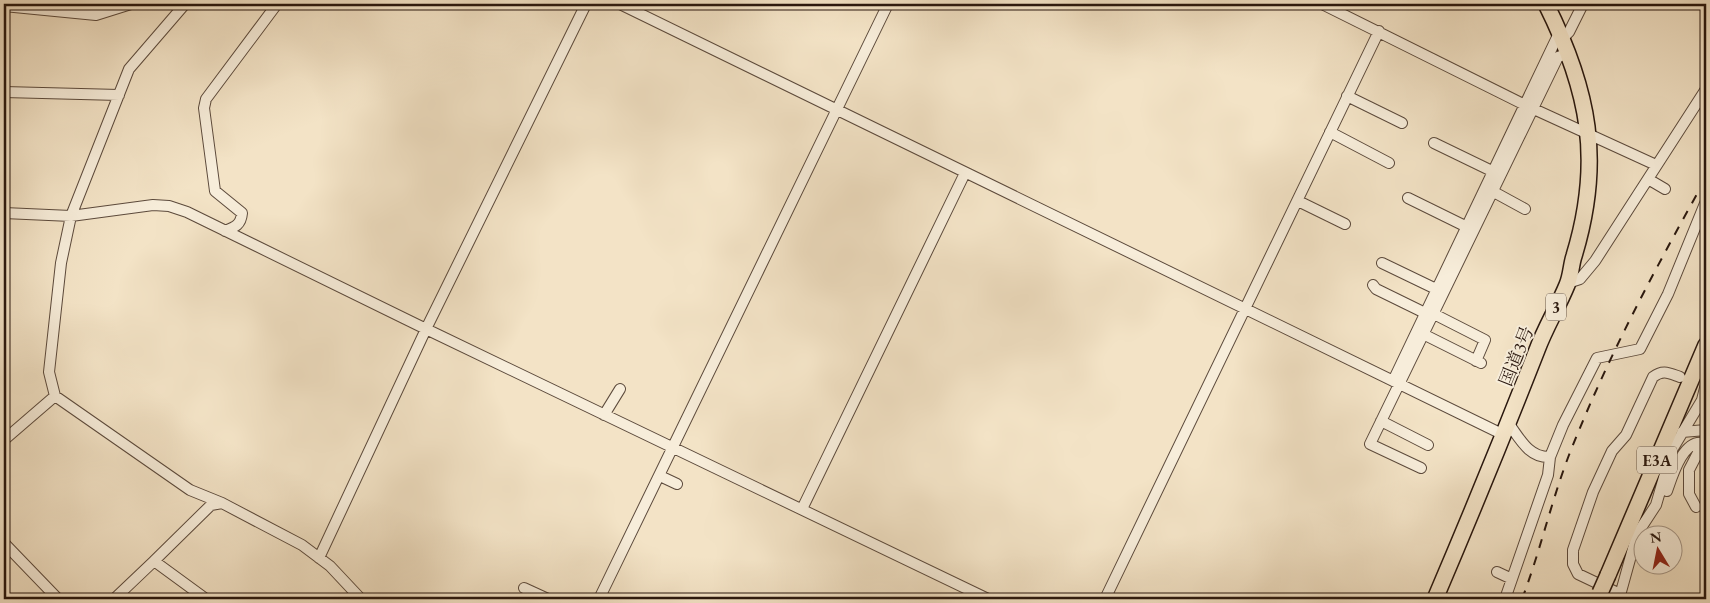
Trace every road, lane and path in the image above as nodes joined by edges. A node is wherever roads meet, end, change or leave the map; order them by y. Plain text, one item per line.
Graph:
1 (131, 4) edge
2 (185, 4) edge
3 (277, 4) edge
4 (586, 4) edge
5 (620, 4) edge
6 (888, 4) edge
7 (1322, 4) edge
8 (1546, 4) edge
9 (1583, 4) edge
10 (4, 6) edge
11 (1378, 31) junction
12 (1562, 35) junction
13 (1558, 56) junction
14 (1706, 89) edge
15 (4, 92) edge
16 (119, 95) junction
17 (1347, 96) junction
18 (1528, 107) junction
19 (836, 110) junction
20 (1402, 123) dead end
21 (1330, 132) junction
22 (1590, 134) junction
23 (1434, 143) dead end
24 (1389, 163) dead end
25 (1656, 165) junction
26 (966, 173) junction
27 (1497, 173) junction
28 (1648, 179) junction
29 (1665, 189) dead end
30 (1492, 192) junction
31 (1408, 198) dead end
32 (1298, 200) junction
33 (1706, 201) edge
34 (1481, 205) junction
35 (1525, 208) dead end
36 (4, 213) edge
37 (72, 216) junction
38 (1345, 224) dead end
39 (1467, 226) junction
40 (225, 230) junction
41 (1382, 263) dead end
42 (1568, 283) junction
43 (1373, 285) dead end
44 (1436, 289) junction
45 (1246, 308) junction
46 (1428, 312) junction
47 (426, 330) junction
48 (1420, 332) junction
49 (1706, 345) edge
50 (1680, 377) dead end
51 (1396, 383) junction
52 (1704, 385) edge
53 (620, 389) dead end
54 (55, 396) junction
55 (604, 415) junction
56 (1382, 421) junction
57 (1507, 429) junction
58 (1706, 430) edge
59 (1682, 432) junction
60 (4, 440) edge
61 (1428, 445) dead end
62 (673, 448) junction
63 (1550, 457) junction
64 (1421, 468) dead end
65 (660, 476) junction
66 (677, 484) dead end
67 (222, 503) junction
68 (1656, 505) junction
69 (1696, 507) dead end
70 (802, 509) junction
71 (4, 543) edge
72 (318, 558) junction
73 (154, 560) junction
74 (1497, 572) dead end
75 (1512, 578) junction
76 (524, 588) dead end
77 (1599, 597) edge
78 (1620, 597) edge
79 (58, 599) edge
80 (114, 599) edge
81 (206, 599) edge
82 (361, 599) edge
83 (548, 599) edge
84 (599, 599) edge
85 (988, 599) edge
86 (1105, 599) edge
87 (1435, 599) edge
88 (1505, 599) edge

1 - 10 street
2 - 16 street
3 - 40 street
4 - 47 street
5 - 19 street
6 - 19 street
7 - 11 street
8 - 12 highway, 国道3号 / 3
9 - 12 street
11 - 17 street
11 - 18 street
12 - 13 highway, 国道3号 / 3
12 - 13 street
13 - 18 street
13 - 22 highway, 国道3号 / 3
14 - 25 street
15 - 16 street
16 - 37 street
17 - 20 street
17 - 21 street
18 - 22 street
18 - 27 street
19 - 26 street
19 - 62 street
21 - 24 street
21 - 32 street
22 - 25 street
22 - 42 highway, 国道3号 / 3
23 - 27 street
25 - 28 street
26 - 45 street
26 - 70 street
27 - 30 street
27 - 34 street
28 - 29 street
28 - 42 street
30 - 34 street
30 - 35 street
31 - 39 street
32 - 38 street
32 - 45 street
33 - 63 street
34 - 39 street
34 - 46 street
36 - 37 street
37 - 40 street
37 - 54 street
39 - 44 street
40 - 47 street
41 - 44 street
42 - 57 highway, 国道3号 / 3
43 - 46 street
44 - 46 street
45 - 51 street
45 - 86 street
46 - 48 street
46 - 48 street
47 - 55 street
47 - 72 street
48 - 51 street
49 - 77 highway, E3A, bridge
50 - 78 street
51 - 56 street
51 - 57 street
52 - 59 street
53 - 55 street
54 - 60 street
54 - 67 street
55 - 62 street
56 - 61 street
56 - 64 street
57 - 63 street
57 - 87 highway, 国道3号 / 3
58 - 59 street
59 - 68 street
62 - 65 street
62 - 70 street
63 - 75 street
65 - 66 street
65 - 84 street
67 - 72 street
67 - 73 street
68 - 69 street
68 - 78 street
70 - 85 street
71 - 79 street
72 - 82 street
73 - 80 street
73 - 81 street
74 - 75 street
75 - 88 street
76 - 83 street

